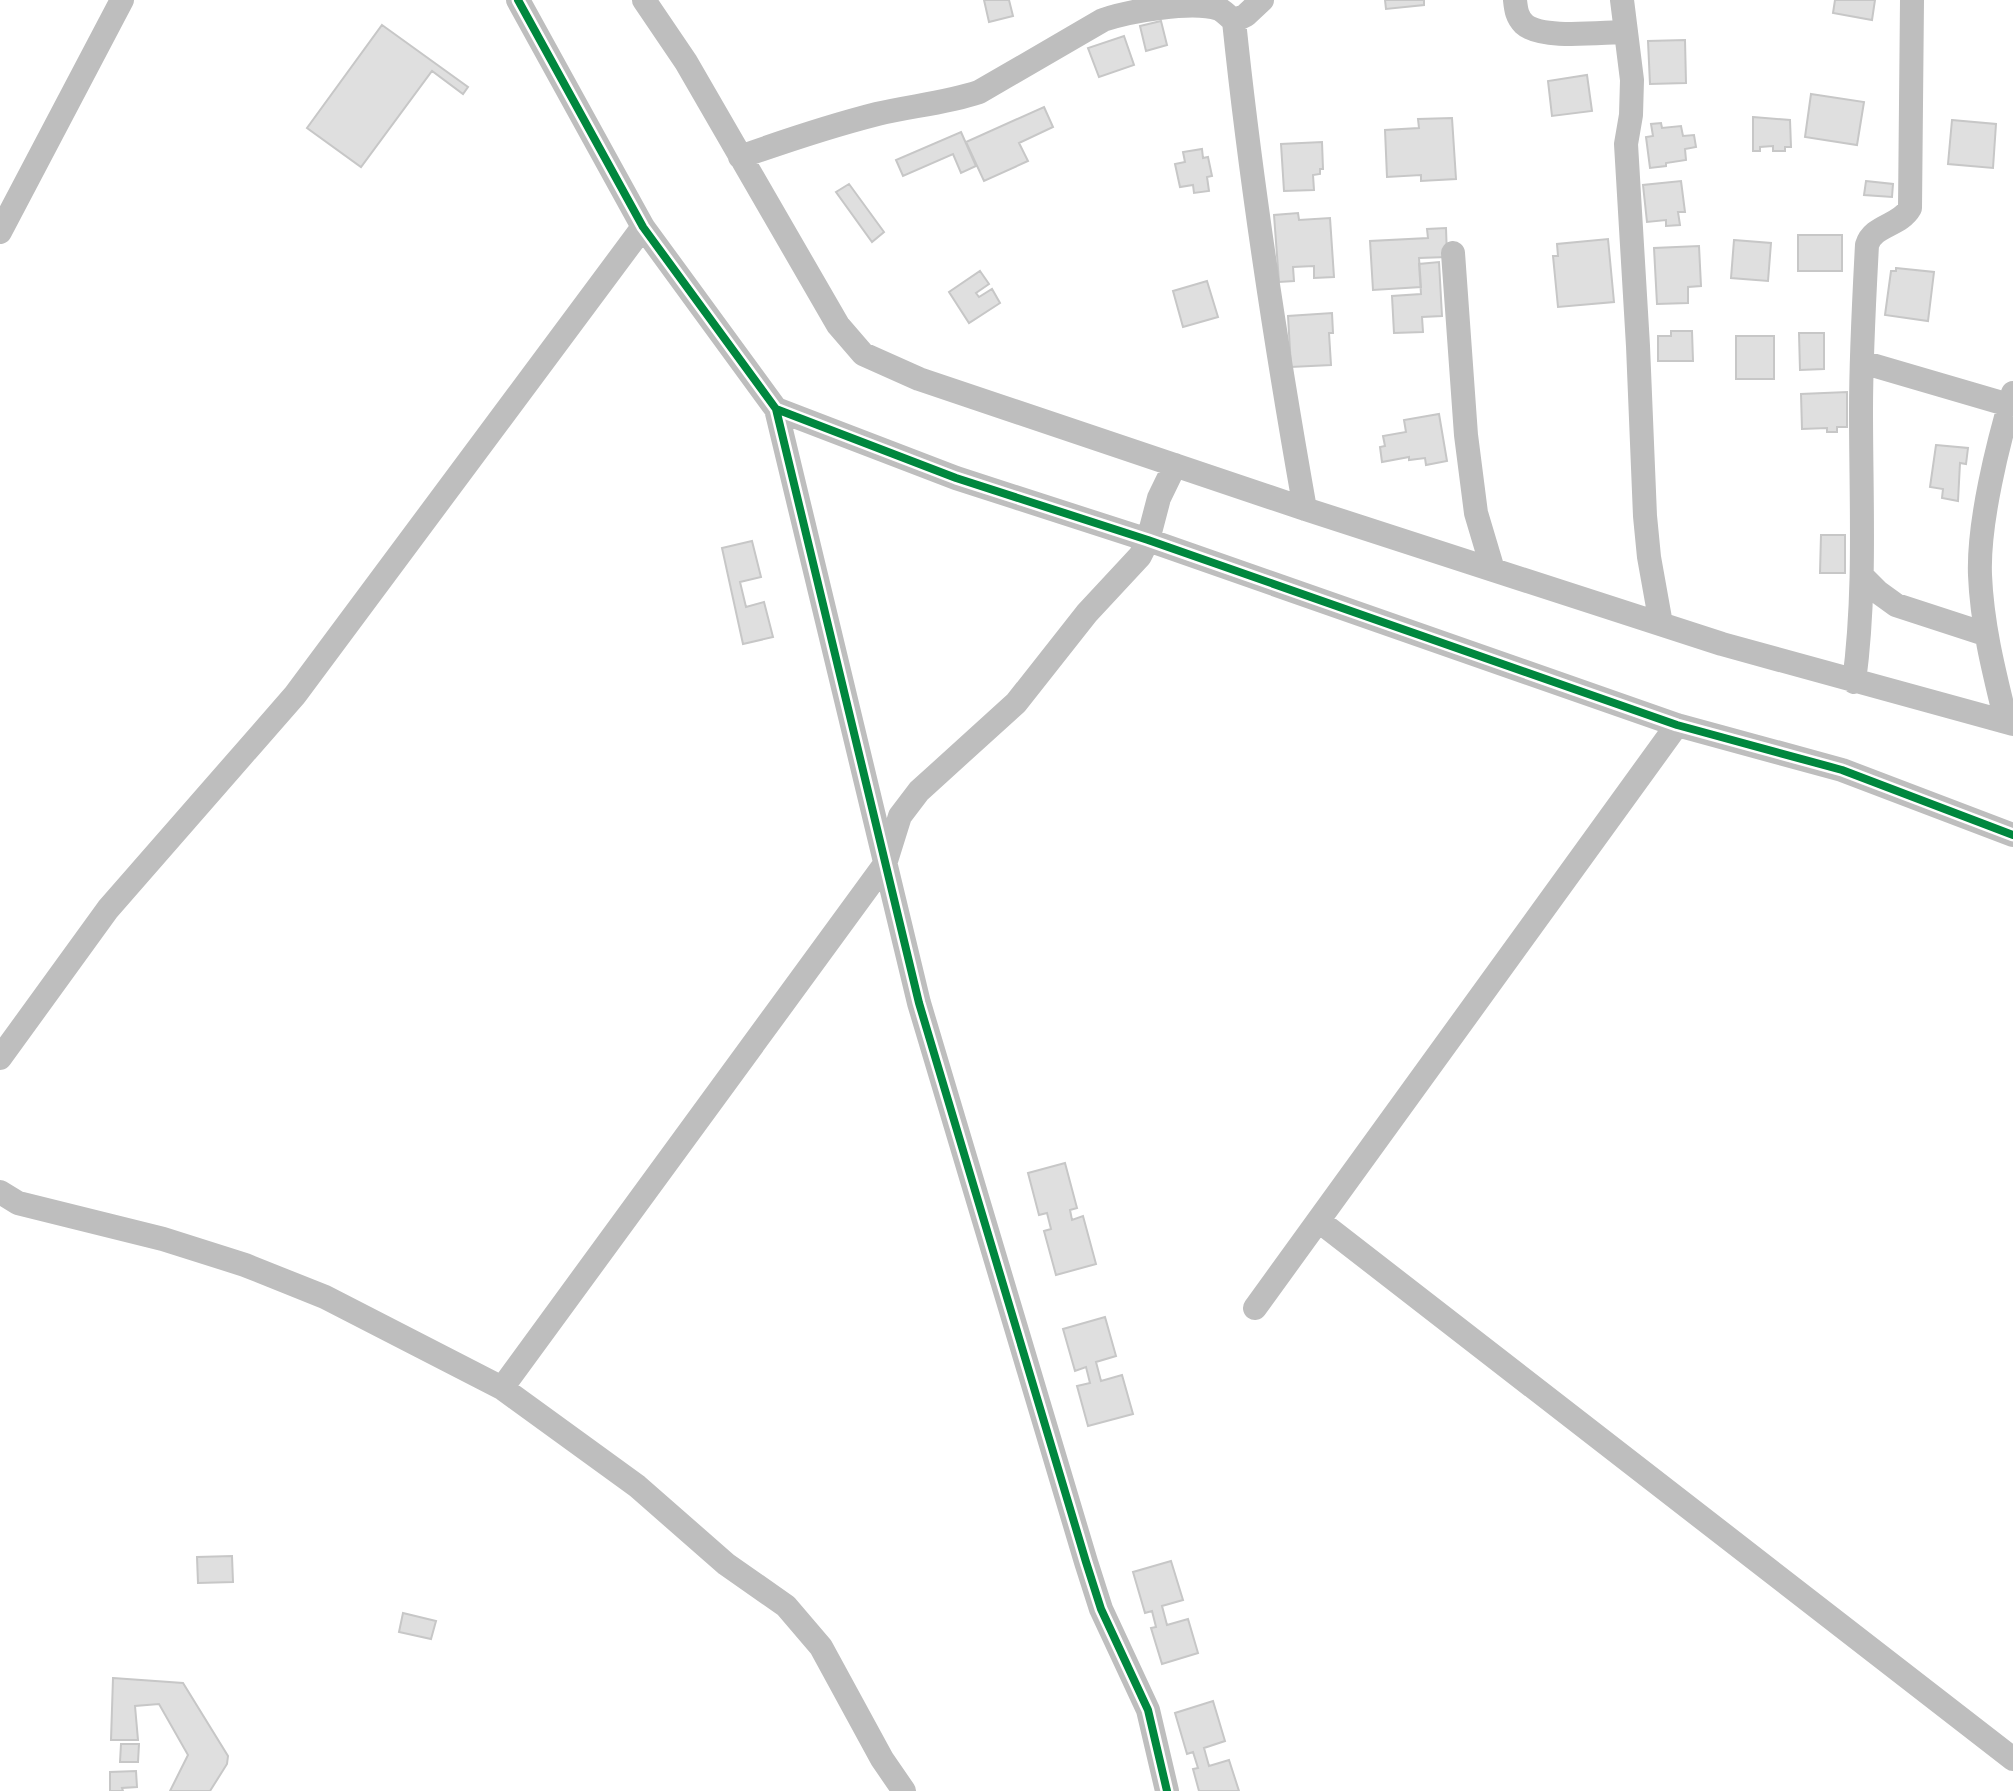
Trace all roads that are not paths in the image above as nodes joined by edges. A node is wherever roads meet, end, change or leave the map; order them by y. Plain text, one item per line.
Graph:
1 (122, 0) edge
2 (518, 0) edge
3 (644, 0) edge
4 (1262, 0) edge
5 (1515, 0) edge
6 (1622, 0) edge
7 (1912, 0) edge
8 (1100, 10) edge
9 (1234, 21) junction
10 (1626, 32) junction
11 (740, 157) junction
12 (643, 227) junction
13 (0, 232) edge
14 (1453, 253) dead end
15 (1862, 362) junction
16 (2011, 399) edge
17 (776, 409) junction
18 (1175, 465) junction
19 (1305, 509) junction
20 (1148, 540) junction
21 (1493, 570) junction
22 (1862, 576) junction
23 (1661, 624) junction
24 (1985, 634) junction
25 (1854, 682) junction
26 (2009, 722) edge
27 (1677, 725) junction
28 (2013, 835) edge
29 (885, 864) junction
30 (0, 1058) edge
31 (0, 1192) edge
32 (1319, 1221) junction
33 (1255, 1308) dead end
34 (502, 1388) junction
35 (2013, 1759) edge
36 (904, 1791) edge
37 (1167, 1791) edge

1 - 13 street
2 - 12 street
3 - 11 street
4 - 9 street
5 - 10 street
6 - 10 street
7 - 15 street
8 - 9 street
8 - 11 street
9 - 19 street
10 - 23 street
11 - 18 street
12 - 17 street
12 - 30 street
14 - 21 street
15 - 16 street
15 - 22 street
16 - 24 street
17 - 20 street
17 - 29 street
18 - 19 street
18 - 20 street
19 - 21 street
20 - 27 street
20 - 29 street
21 - 23 street
22 - 24 street
22 - 25 street
23 - 25 street
24 - 26 street
25 - 26 street
27 - 28 street
27 - 32 street
29 - 34 street
29 - 37 street
31 - 34 street
32 - 33 street
32 - 35 street
34 - 36 street

